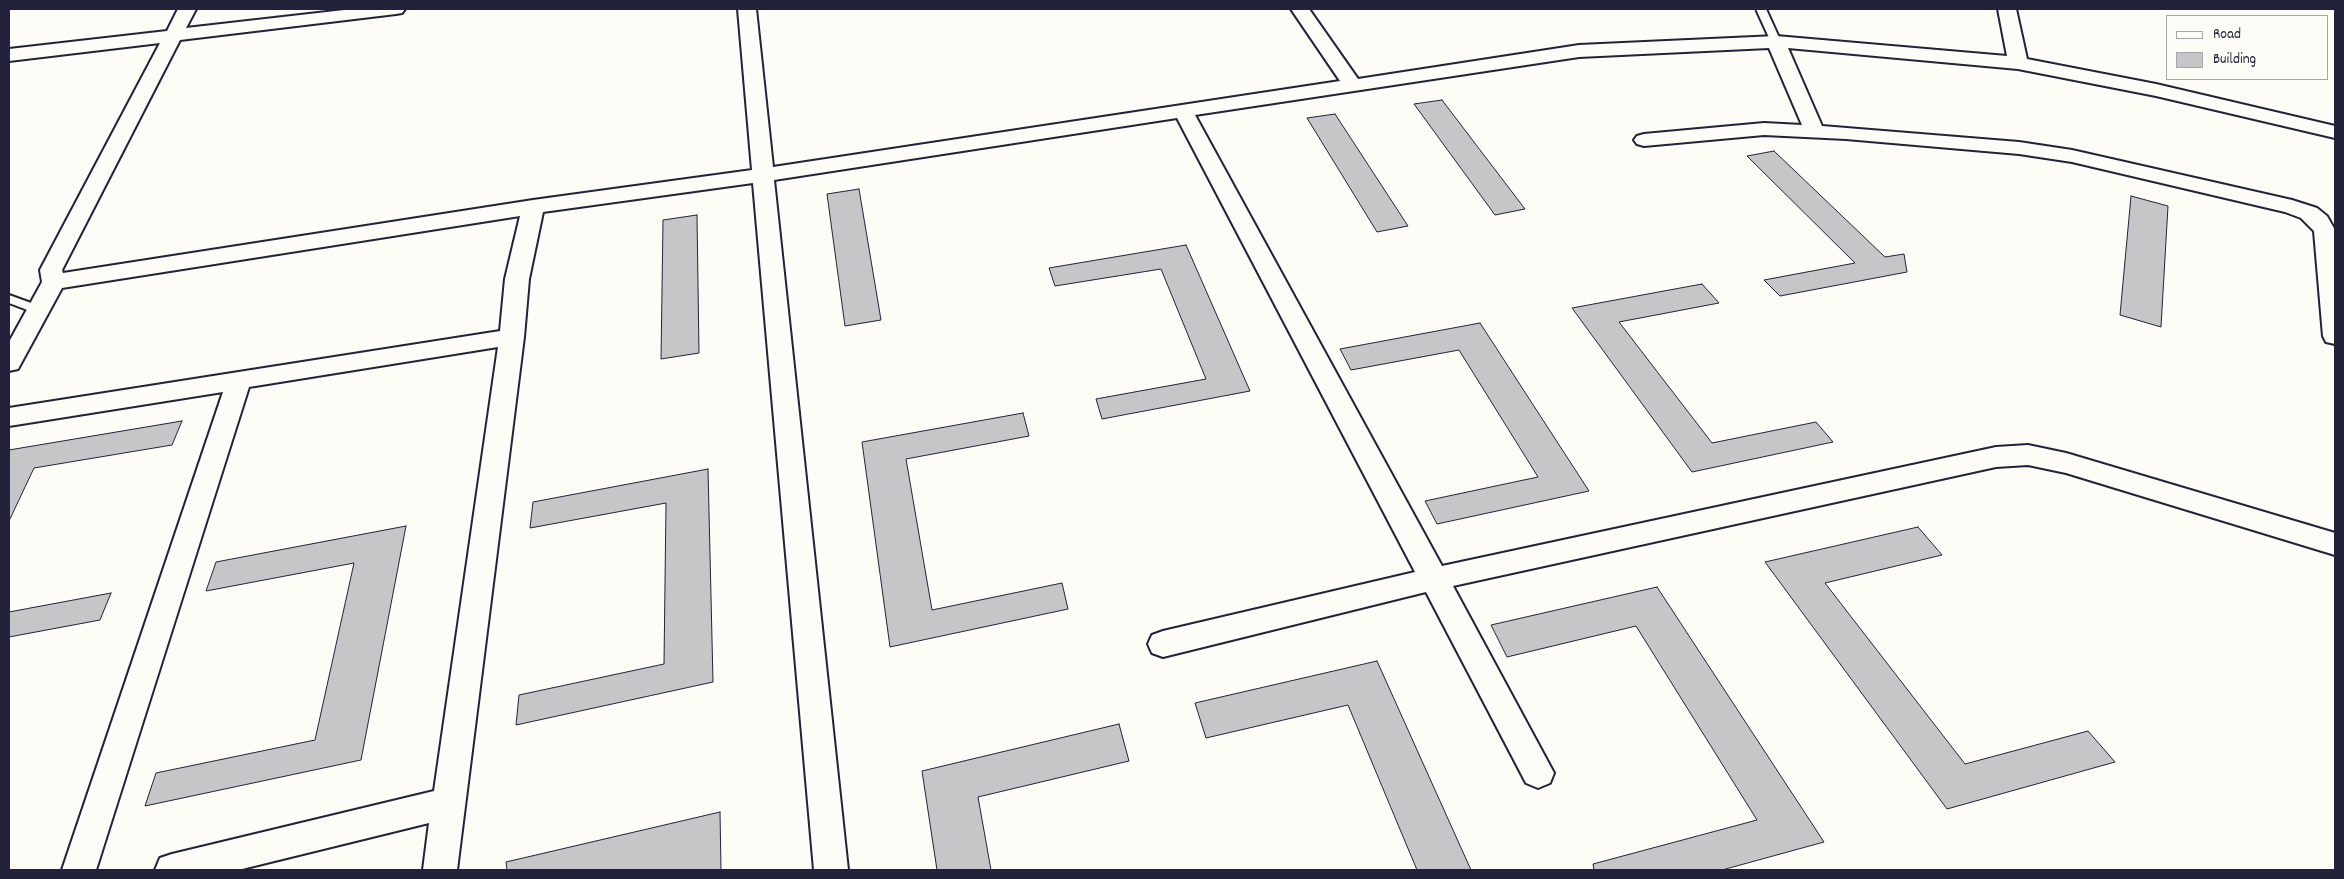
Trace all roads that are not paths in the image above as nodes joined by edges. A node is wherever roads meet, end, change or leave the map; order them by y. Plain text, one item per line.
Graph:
1 (187, 9) edge
2 (396, 9) edge
3 (747, 9) edge
4 (1300, 9) edge
5 (1761, 9) edge
6 (2007, 9) edge
7 (173, 36) junction
8 (1776, 42) junction
9 (9, 55) edge
10 (2018, 63) junction
11 (1353, 86) junction
12 (1183, 111) junction
13 (1815, 132) junction
14 (2335, 132) edge
15 (1644, 140) dead end
16 (763, 175) junction
17 (533, 207) junction
18 (54, 282) junction
19 (9, 299) edge
20 (38, 310) junction
21 (2335, 336) edge
22 (512, 337) junction
23 (9, 363) edge
24 (239, 380) junction
25 (9, 416) edge
26 (2335, 544) edge
27 (1434, 579) junction
28 (1163, 644) dead end
29 (1538, 773) dead end
30 (448, 803) junction
31 (79, 870) edge
32 (172, 870) edge
33 (440, 870) edge
34 (831, 870) edge

1 - 7 street
2 - 7 street
3 - 16 street
4 - 11 street
5 - 8 lane
6 - 10 street
7 - 9 street
7 - 18 street
8 - 10 street
8 - 11 street
8 - 13 street
10 - 14 street
11 - 12 street
12 - 16 street
12 - 27 street
13 - 15 street
13 - 21 street
16 - 17 street
16 - 34 street
17 - 18 street
17 - 22 street
18 - 20 street
19 - 20 lane
20 - 23 street
22 - 24 street
22 - 30 street
24 - 25 street
24 - 31 street
26 - 27 street
27 - 28 street
27 - 29 street
30 - 32 street
30 - 33 street

